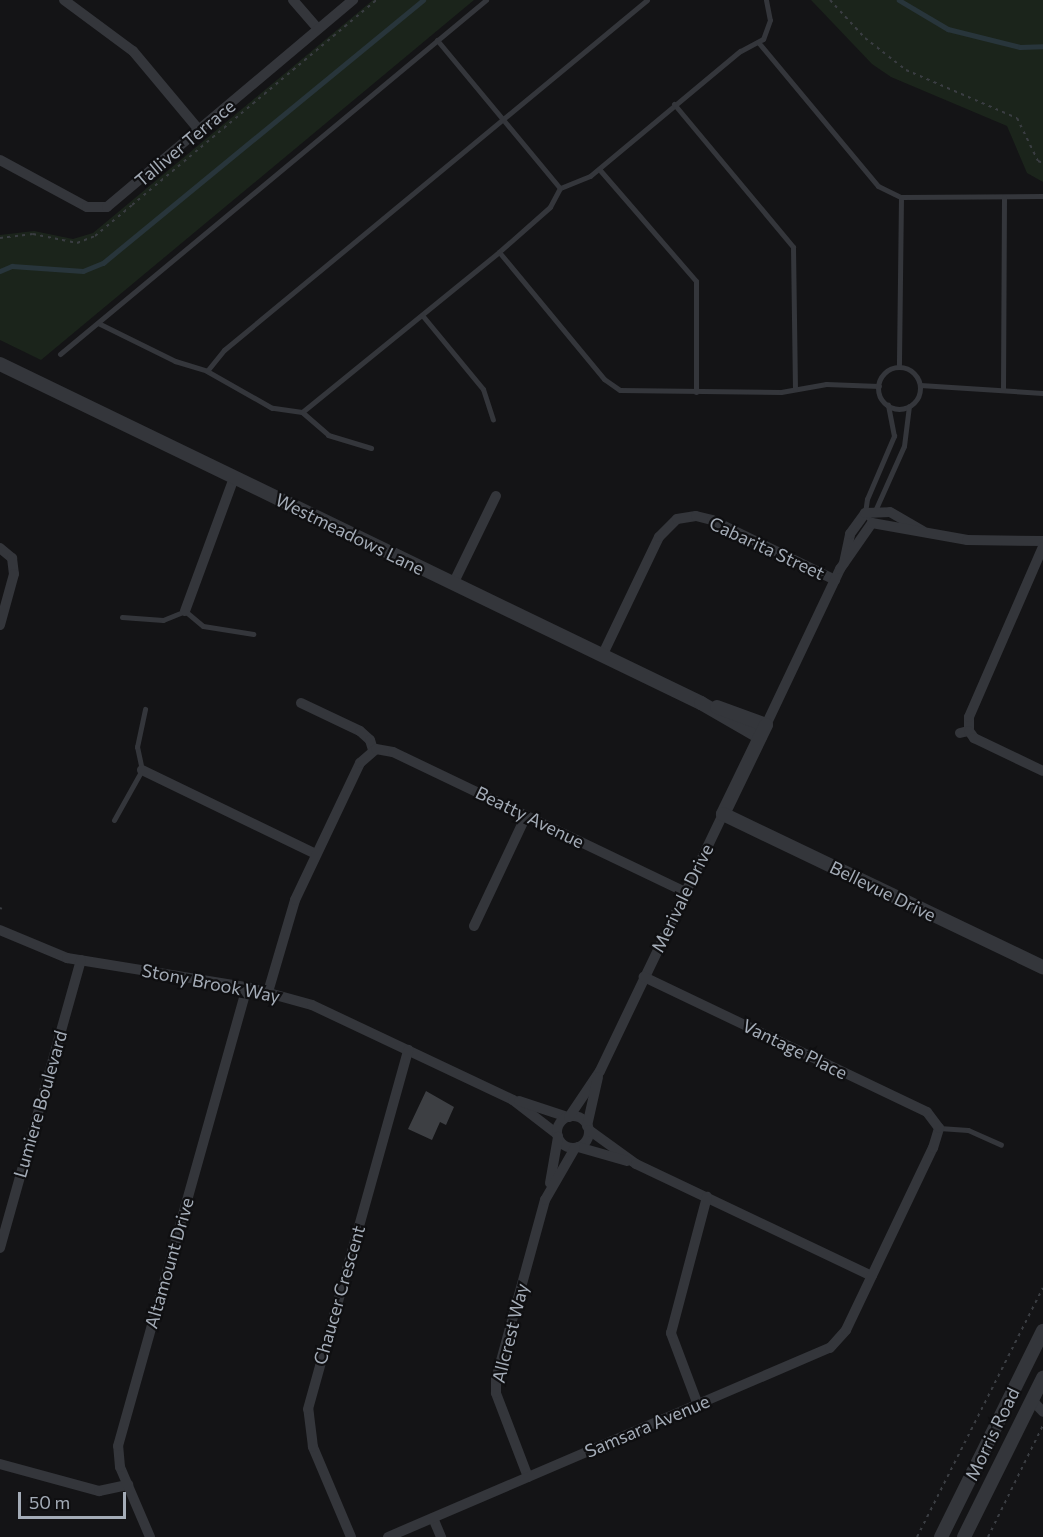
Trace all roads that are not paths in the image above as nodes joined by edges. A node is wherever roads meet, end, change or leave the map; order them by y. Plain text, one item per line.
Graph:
1 (64, 0) edge
2 (293, 0) edge
3 (353, 0) edge
4 (486, 0) edge
5 (647, 0) edge
6 (766, 0) edge
7 (318, 29) junction
8 (437, 40) junction
9 (758, 42) junction
10 (674, 104) junction
11 (506, 120) junction
12 (200, 131) junction
13 (0, 160) edge
14 (599, 169) junction
15 (560, 188) junction
16 (1043, 196) edge
17 (901, 197) junction
18 (1004, 197) junction
19 (499, 252) junction
20 (422, 315) junction
21 (98, 323) junction
22 (60, 354) dead end
23 (0, 364) edge
24 (899, 367) junction
25 (207, 371) junction
26 (920, 385) junction
27 (879, 386) junction
28 (795, 389) junction
29 (1003, 390) junction
30 (696, 392) junction
31 (1043, 393) edge
32 (888, 405) junction
33 (909, 406) junction
34 (302, 412) junction
35 (493, 419) dead end
36 (371, 448) dead end
37 (234, 478) junction
38 (496, 496) dead end
39 (870, 511) junction
40 (872, 523) junction
41 (923, 531) junction
42 (1043, 542) edge
43 (1043, 547) edge
44 (0, 548) edge
45 (844, 562) junction
46 (835, 580) junction
47 (453, 584) junction
48 (185, 611) junction
49 (122, 617) dead end
50 (0, 625) edge
51 (253, 634) dead end
52 (602, 656) junction
53 (301, 703) dead end
54 (145, 709) dead end
55 (763, 731) junction
56 (373, 750) junction
57 (142, 770) junction
58 (1043, 771) edge
59 (723, 814) junction
60 (526, 816) junction
61 (114, 820) dead end
62 (316, 854) junction
63 (685, 892) junction
64 (474, 926) dead end
65 (0, 930) edge
66 (81, 960) junction
67 (1043, 967) edge
68 (644, 977) junction
69 (247, 987) junction
70 (268, 992) junction
71 (408, 1050) junction
72 (600, 1071) junction
73 (513, 1100) junction
74 (568, 1117) junction
75 (588, 1128) junction
76 (939, 1128) junction
77 (557, 1136) junction
78 (1001, 1145) dead end
79 (577, 1148) junction
80 (636, 1164) junction
81 (550, 1186) junction
82 (707, 1197) junction
83 (0, 1248) edge
84 (872, 1276) junction
85 (1043, 1331) edge
86 (1043, 1378) edge
87 (1013, 1390) junction
88 (1037, 1400) edge
89 (698, 1405) junction
90 (1043, 1412) edge
91 (0, 1464) edge
92 (528, 1477) junction
93 (128, 1485) junction
94 (433, 1518) junction
95 (150, 1537) edge
96 (351, 1537) edge
97 (388, 1537) edge
98 (441, 1537) edge
99 (941, 1537) edge
100 (964, 1537) edge

1 - 12 street
2 - 7 street
3 - 7 street, Talliver Terrace
4 - 8 lane
5 - 11 lane
6 - 9 lane
7 - 12 street, Talliver Terrace
8 - 11 lane
8 - 21 lane
9 - 10 lane
9 - 17 lane
10 - 14 lane
10 - 28 lane
11 - 15 lane
11 - 25 lane
12 - 13 street, Talliver Terrace
14 - 15 lane
14 - 30 lane
15 - 19 lane
16 - 18 lane
17 - 18 lane
17 - 24 lane
18 - 29 lane
19 - 20 lane
19 - 30 lane
20 - 34 lane
20 - 35 lane
21 - 22 lane
21 - 25 lane
23 - 37 street, Westmeadows Lane
24 - 26 lane
24 - 27 lane
25 - 34 lane
26 - 29 lane
26 - 33 lane
27 - 28 lane
27 - 32 lane
28 - 30 lane
29 - 31 lane
32 - 33 lane
32 - 39 lane
33 - 39 lane
34 - 36 lane
37 - 47 street, Westmeadows Lane
37 - 48 street
38 - 47 street
39 - 40 lane
39 - 40 lane
39 - 41 street
39 - 45 street
40 - 41 street
40 - 45 street
41 - 42 street
43 - 58 street
44 - 50 street
45 - 46 street
46 - 52 street, Cabarita Street
46 - 55 street
47 - 52 street, Westmeadows Lane
48 - 49 lane
48 - 51 lane
52 - 55 street, Westmeadows Lane
53 - 56 street
54 - 57 lane
55 - 59 street, Merivale Drive
56 - 60 street, Beatty Avenue
56 - 62 street
57 - 61 lane
57 - 62 street
59 - 63 street, Merivale Drive
59 - 67 street, Bellevue Drive
60 - 63 street, Beatty Avenue
60 - 64 street
62 - 70 street
63 - 68 street, Merivale Drive
65 - 66 street, Stony Brook Way
66 - 69 street, Stony Brook Way
66 - 83 street, Lumiere Boulevard
68 - 72 street, Merivale Drive
68 - 76 street, Vantage Place
69 - 70 street, Stony Brook Way
69 - 93 street, Altamount Drive
70 - 71 street, Stony Brook Way
71 - 73 street, Stony Brook Way
71 - 96 street, Chaucer Crescent
72 - 74 street, Merivale Drive
72 - 75 street, Merivale Drive
73 - 74 street, Stony Brook Way
73 - 77 street, Stony Brook Way
74 - 75 street
74 - 77 street
75 - 79 street
75 - 80 street
76 - 78 lane
76 - 84 street
77 - 79 street
77 - 81 street, Allcrest Way
79 - 80 street
79 - 81 street, Allcrest Way
80 - 82 street
81 - 92 street, Allcrest Way
82 - 84 street
82 - 89 street
84 - 89 street, Samsara Avenue
85 - 87 street, Morris Road
86 - 88 street, Morris Road
87 - 88 street
87 - 99 street, Morris Road
88 - 90 street
88 - 100 street, Morris Road
89 - 92 street, Samsara Avenue
91 - 93 street
92 - 94 street, Samsara Avenue
93 - 95 street, Altamount Drive
94 - 97 street, Samsara Avenue
94 - 98 street

